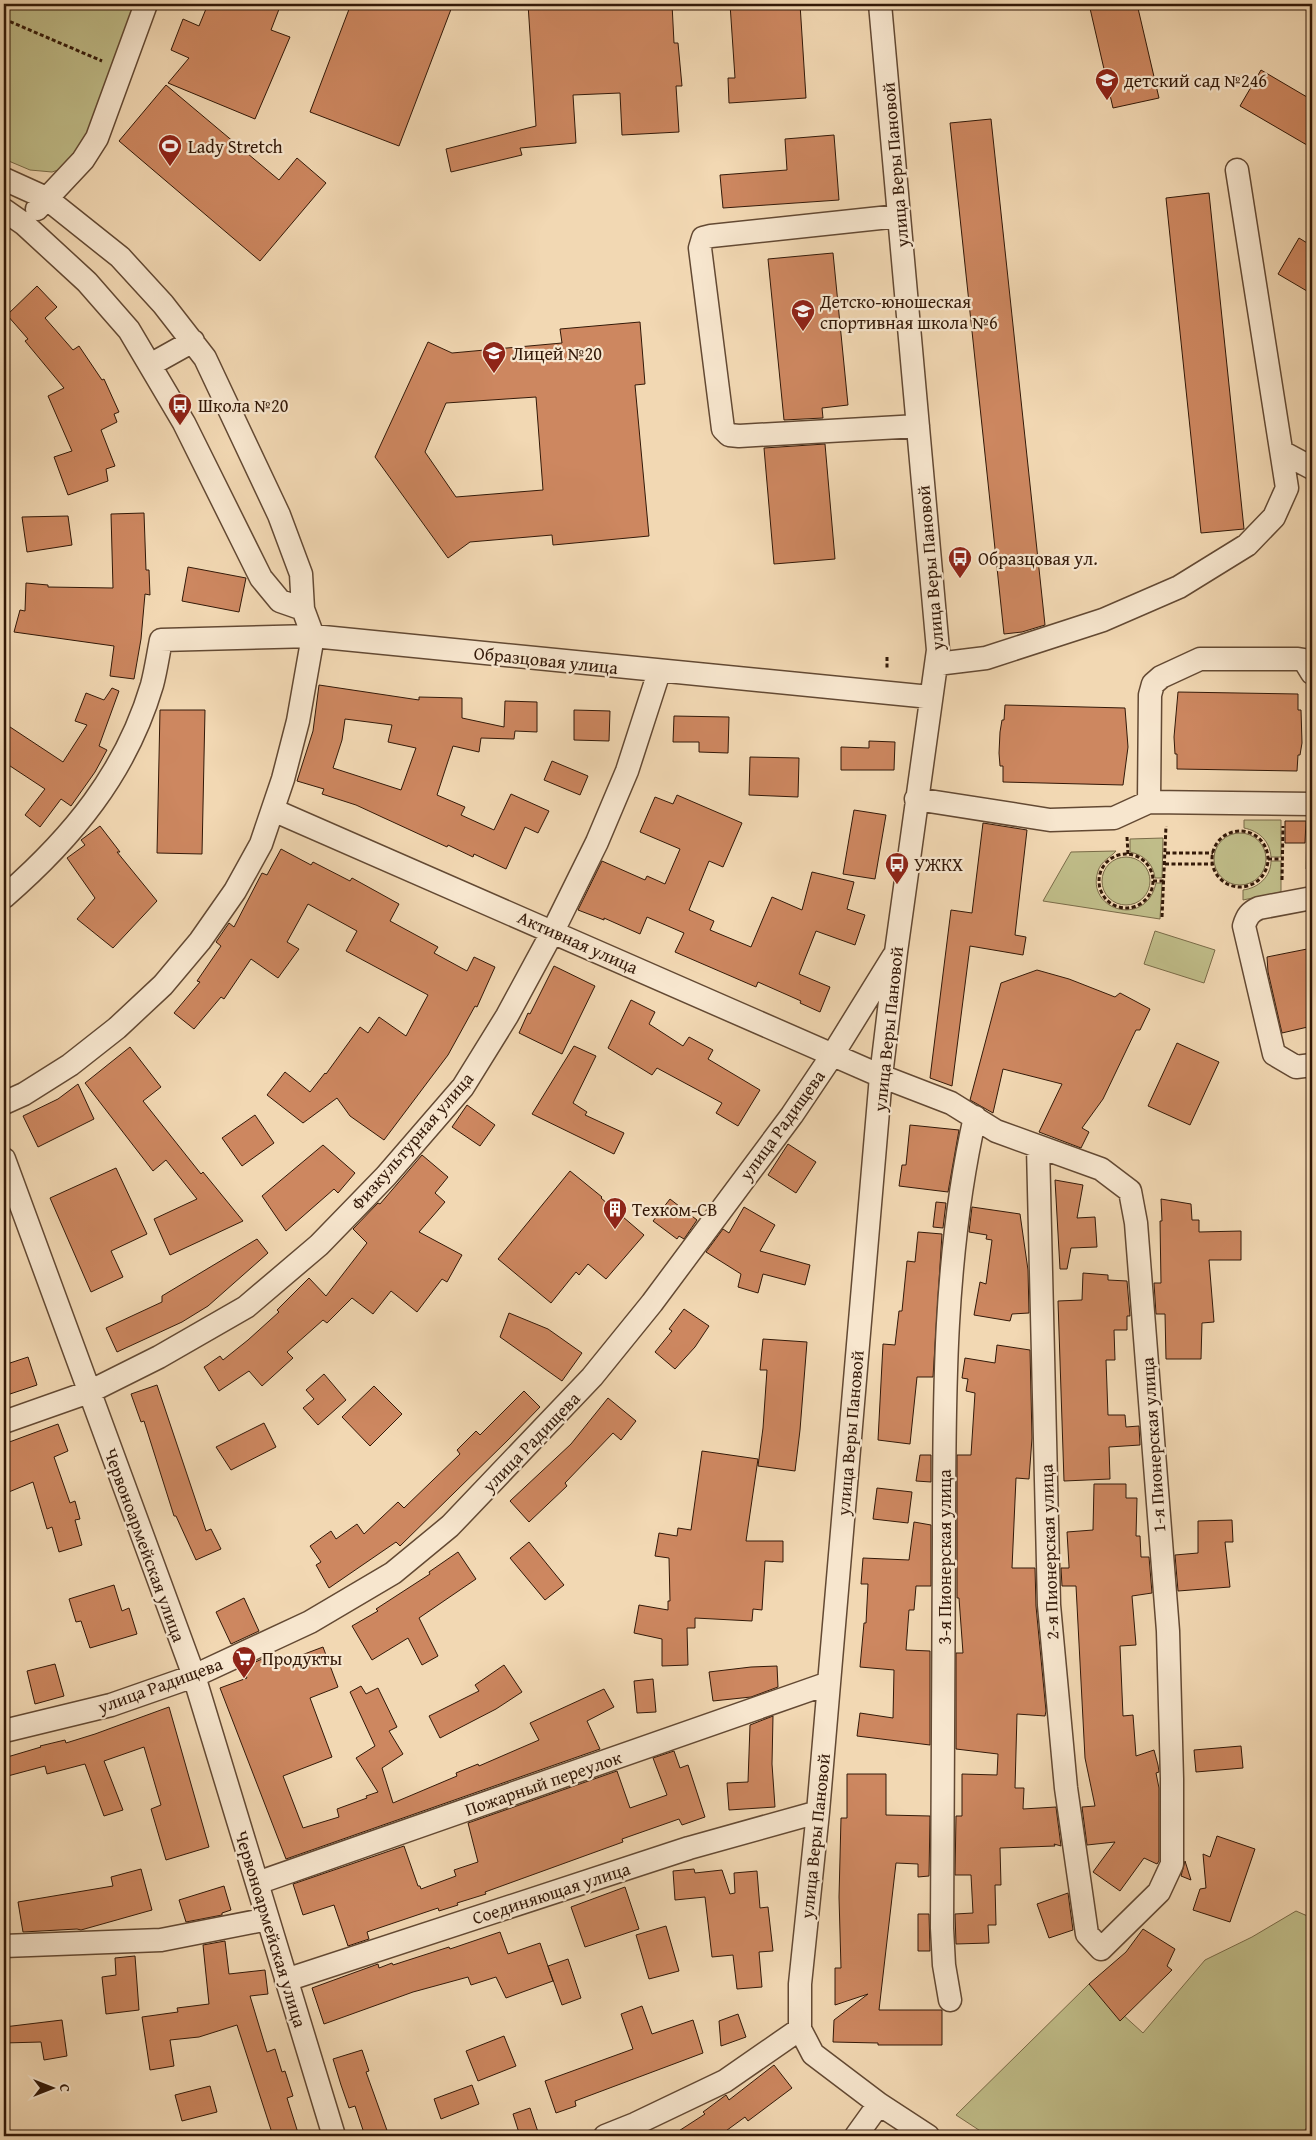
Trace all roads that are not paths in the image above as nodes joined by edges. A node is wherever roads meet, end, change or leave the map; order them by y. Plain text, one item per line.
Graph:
1 (146, 4) edge
2 (880, 4) edge
3 (1237, 170) dead end
4 (4, 178) edge
5 (46, 198) junction
6 (4, 210) edge
7 (899, 216) junction
8 (24, 224) junction
9 (193, 341) junction
10 (150, 365) junction
11 (918, 426) junction
12 (1282, 452) junction
13 (1312, 468) edge
14 (303, 609) junction
15 (313, 636) junction
16 (937, 664) junction
17 (659, 672) junction
18 (1312, 673) edge
19 (930, 697) junction
20 (916, 799) junction
21 (1157, 802) junction
22 (1312, 804) edge
23 (273, 810) junction
24 (4, 897) edge
25 (1312, 898) edge
26 (553, 931) junction
27 (896, 952) junction
28 (833, 1054) junction
29 (1312, 1065) edge
30 (881, 1076) junction
31 (4, 1103) edge
32 (975, 1117) junction
33 (1038, 1147) junction
34 (4, 1159) edge
35 (89, 1392) junction
36 (4, 1422) edge
37 (194, 1676) junction
38 (829, 1683) junction
39 (4, 1731) edge
40 (818, 1812) junction
41 (257, 1883) junction
42 (268, 1919) junction
43 (4, 1946) edge
44 (1101, 1949) joint
45 (286, 1980) junction
46 (950, 2000) dead end
47 (800, 2030) junction
48 (879, 2104) junction
49 (334, 2136) edge
50 (605, 2136) edge
51 (856, 2136) edge
52 (928, 2136) edge

1 - 5 street
2 - 7 street, улица Веры Пановой
3 - 12 street
4 - 5 street
5 - 8 street
5 - 9 street
6 - 8 street
7 - 11 street, улица Веры Пановой
7 - 11 street
8 - 10 street
9 - 10 street
9 - 14 street
10 - 14 street
11 - 16 street, улица Веры Пановой
12 - 13 street
12 - 16 street
14 - 15 street
15 - 17 street, Образцовая улица
15 - 23 street
15 - 24 street, Образцовая улица
16 - 19 street, улица Веры Пановой
17 - 19 street, Образцовая улица
17 - 26 street, Физкультурная улица
18 - 21 street
19 - 20 street, улица Веры Пановой
20 - 21 street
20 - 27 street, улица Веры Пановой
21 - 22 street
23 - 26 street, Активная улица
23 - 31 street
25 - 29 street
26 - 28 street, Активная улица
26 - 35 street, Физкультурная улица
27 - 28 street, улица Радищева
27 - 30 street, улица Веры Пановой
28 - 30 street, Активная улица
28 - 37 street, улица Радищева
30 - 32 street, 1-я Пионерская улица
30 - 38 street, улица Веры Пановой
32 - 33 street, 1-я Пионерская улица
32 - 46 street, 3-я Пионерская улица
33 - 44 street, 2-я Пионерская улица
33 - 44 street, 1-я Пионерская улица
34 - 35 street, Червоноармейская улица
35 - 36 street, Физкультурная улица
35 - 37 street, Червоноармейская улица
37 - 39 street, улица Радищева
37 - 41 street, Червоноармейская улица
38 - 40 street, улица Веры Пановой
38 - 41 street, Пожарный переулок
40 - 45 street, Соединяющая улица
40 - 47 street, улица Веры Пановой
41 - 42 street, Червоноармейская улица
42 - 43 street
42 - 45 street, Червоноармейская улица
45 - 49 street, Червоноармейская улица
47 - 48 street, улица Веры Пановой
47 - 50 street
48 - 51 street
48 - 52 street

